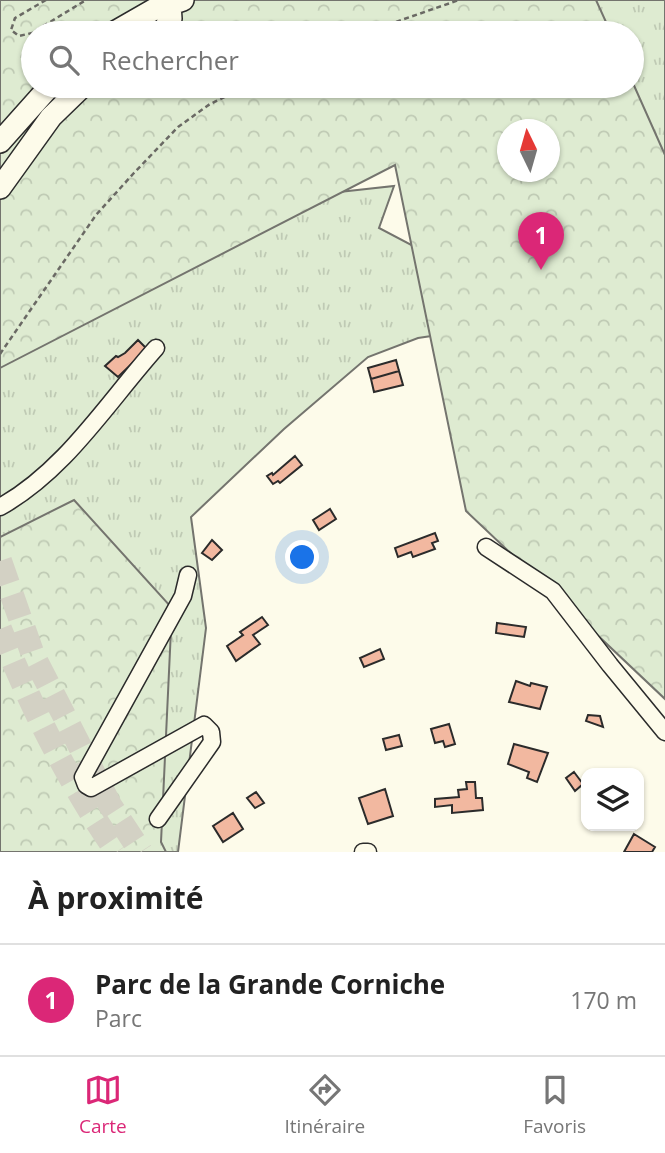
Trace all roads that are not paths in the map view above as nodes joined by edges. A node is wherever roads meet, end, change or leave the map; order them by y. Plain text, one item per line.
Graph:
1 (176, 2) edge
2 (132, 21) edge
3 (170, 21) edge
4 (39, 98) edge
5 (71, 98) edge
6 (0, 142) edge
7 (0, 188) edge
8 (156, 348) dead end
9 (0, 507) edge
10 (486, 547) dead end
11 (188, 575) dead end
12 (665, 732) edge
13 (158, 819) dead end
14 (362, 852) edge
15 (368, 852) edge

1 - 2 main road
1 - 3 main road
4 - 6 main road
5 - 7 main road
8 - 9 lane
10 - 12 lane
11 - 13 lane
14 - 15 lane

